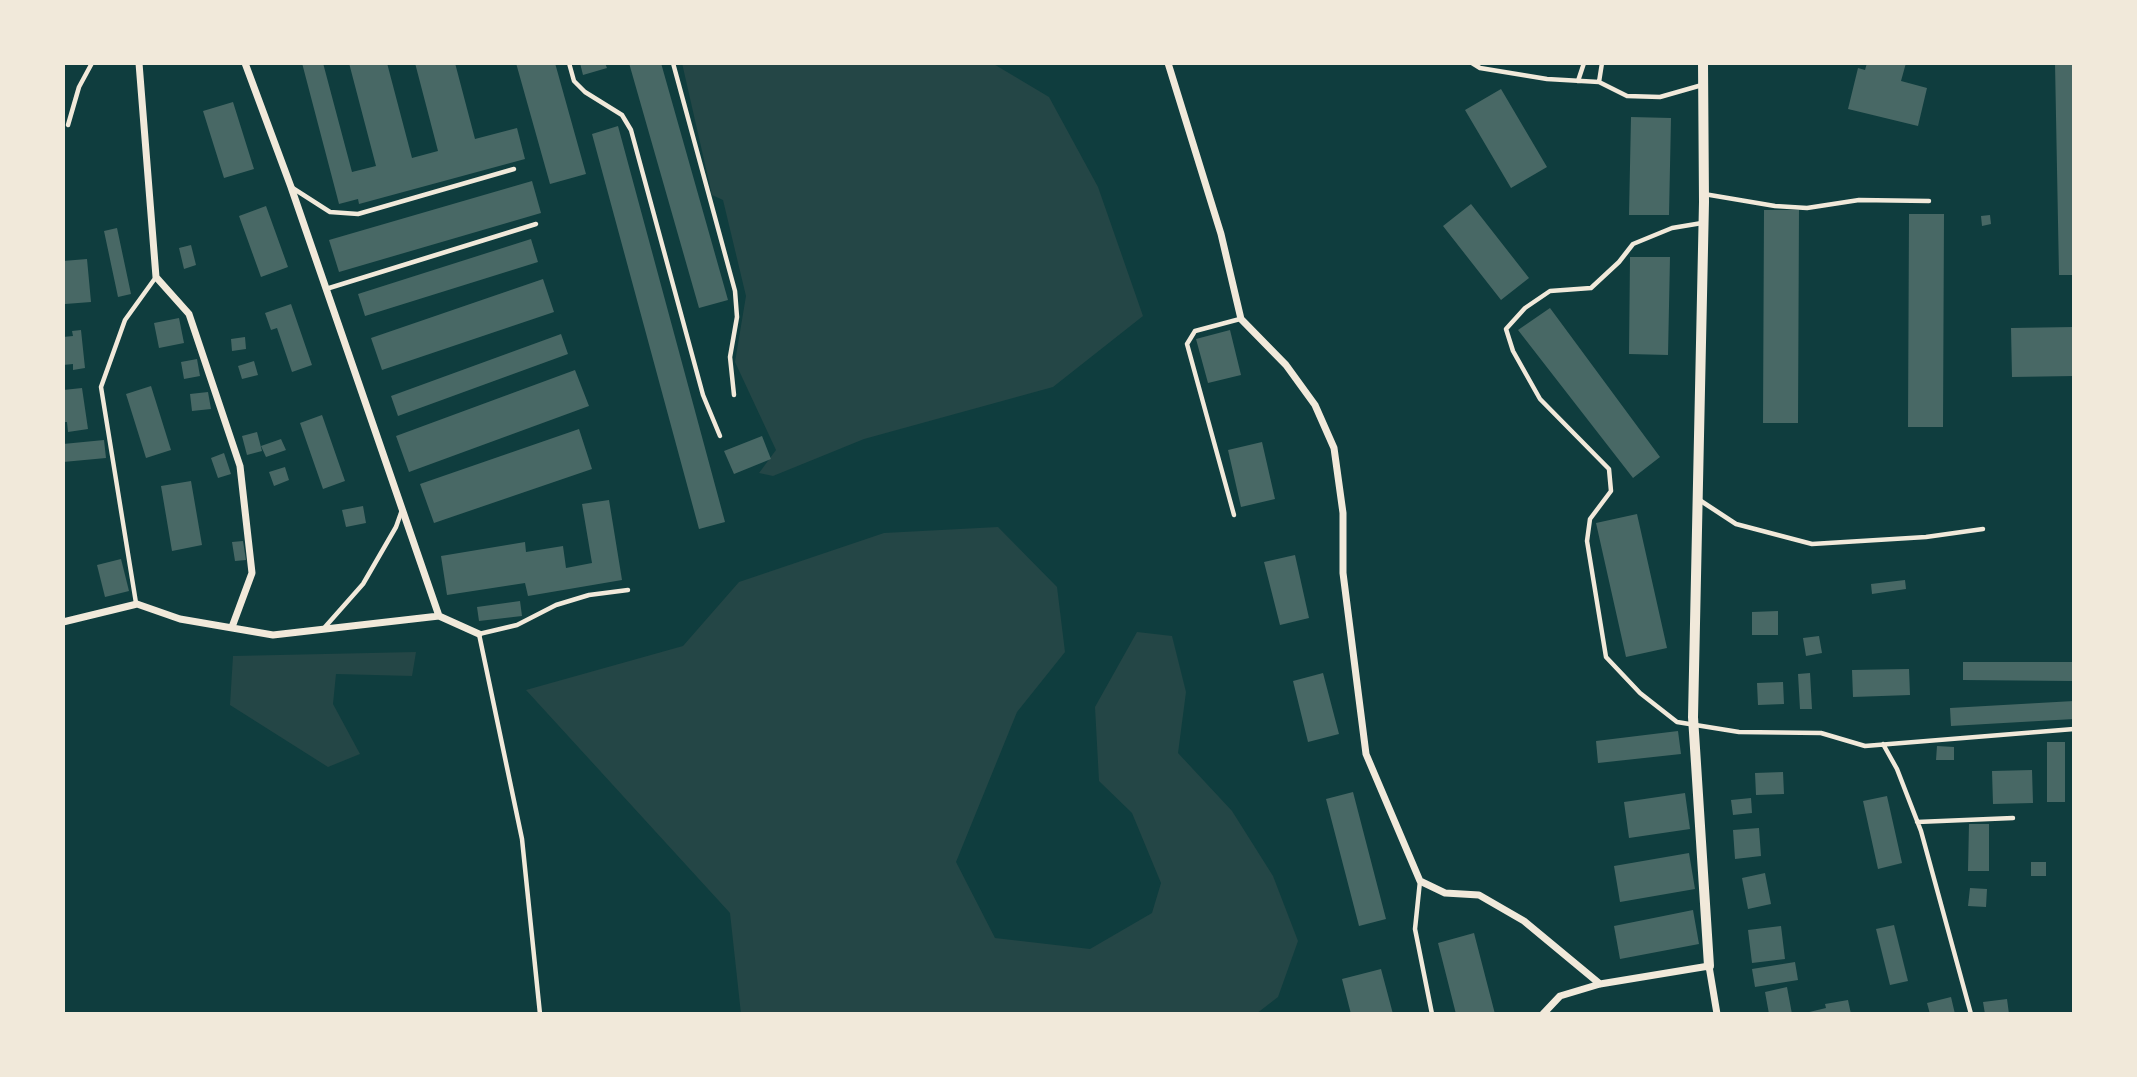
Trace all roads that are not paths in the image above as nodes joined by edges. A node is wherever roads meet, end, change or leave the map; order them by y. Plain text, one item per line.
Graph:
1 (92, 63) edge
2 (139, 63) edge
3 (245, 63) edge
4 (569, 63) edge
5 (673, 63) edge
6 (1168, 63) edge
7 (1472, 63) edge
8 (1584, 63) edge
9 (1602, 63) edge
10 (1703, 63) edge
11 (1578, 81) junction
12 (1599, 82) junction
13 (1703, 85) junction
14 (68, 125) dead end
15 (514, 169) dead end
16 (291, 187) junction
17 (1704, 194) junction
18 (1928, 201) dead end
19 (1703, 222) junction
20 (536, 224) dead end
21 (156, 277) junction
22 (326, 289) junction
23 (1241, 319) junction
24 (734, 396) dead end
25 (720, 436) dead end
26 (1698, 499) junction
27 (402, 509) junction
28 (1234, 515) dead end
29 (1983, 529) dead end
30 (628, 590) dead end
31 (136, 604) junction
32 (439, 616) junction
33 (63, 622) edge
34 (232, 627) junction
35 (323, 629) junction
36 (480, 634) junction
37 (1694, 725) junction
38 (2074, 729) edge
39 (1883, 744) junction
40 (2013, 818) dead end
41 (1917, 822) junction
42 (1420, 881) junction
43 (1709, 966) junction
44 (1600, 984) junction
45 (540, 1014) edge
46 (1432, 1014) edge
47 (1543, 1014) edge
48 (1717, 1014) edge
49 (1971, 1014) edge

1 - 14 lane
2 - 21 street
3 - 16 street
4 - 25 lane
5 - 24 lane
6 - 23 street
7 - 11 lane
8 - 11 lane
9 - 12 lane
10 - 13 street
11 - 12 lane
12 - 13 lane
13 - 17 street
15 - 16 lane
16 - 22 street
17 - 18 lane
17 - 19 street
19 - 26 street
19 - 37 lane
20 - 22 lane
21 - 31 lane
21 - 34 street
22 - 27 street
23 - 28 lane
23 - 42 street
26 - 29 lane
26 - 37 street
27 - 32 street
27 - 35 lane
30 - 36 lane
31 - 33 street
31 - 34 street
32 - 35 street
32 - 36 street
34 - 35 street
36 - 45 lane
37 - 39 lane
37 - 43 street
38 - 39 lane
39 - 41 lane
40 - 41 lane
41 - 49 lane
42 - 44 street
42 - 46 lane
43 - 44 street
43 - 48 street
44 - 47 street

